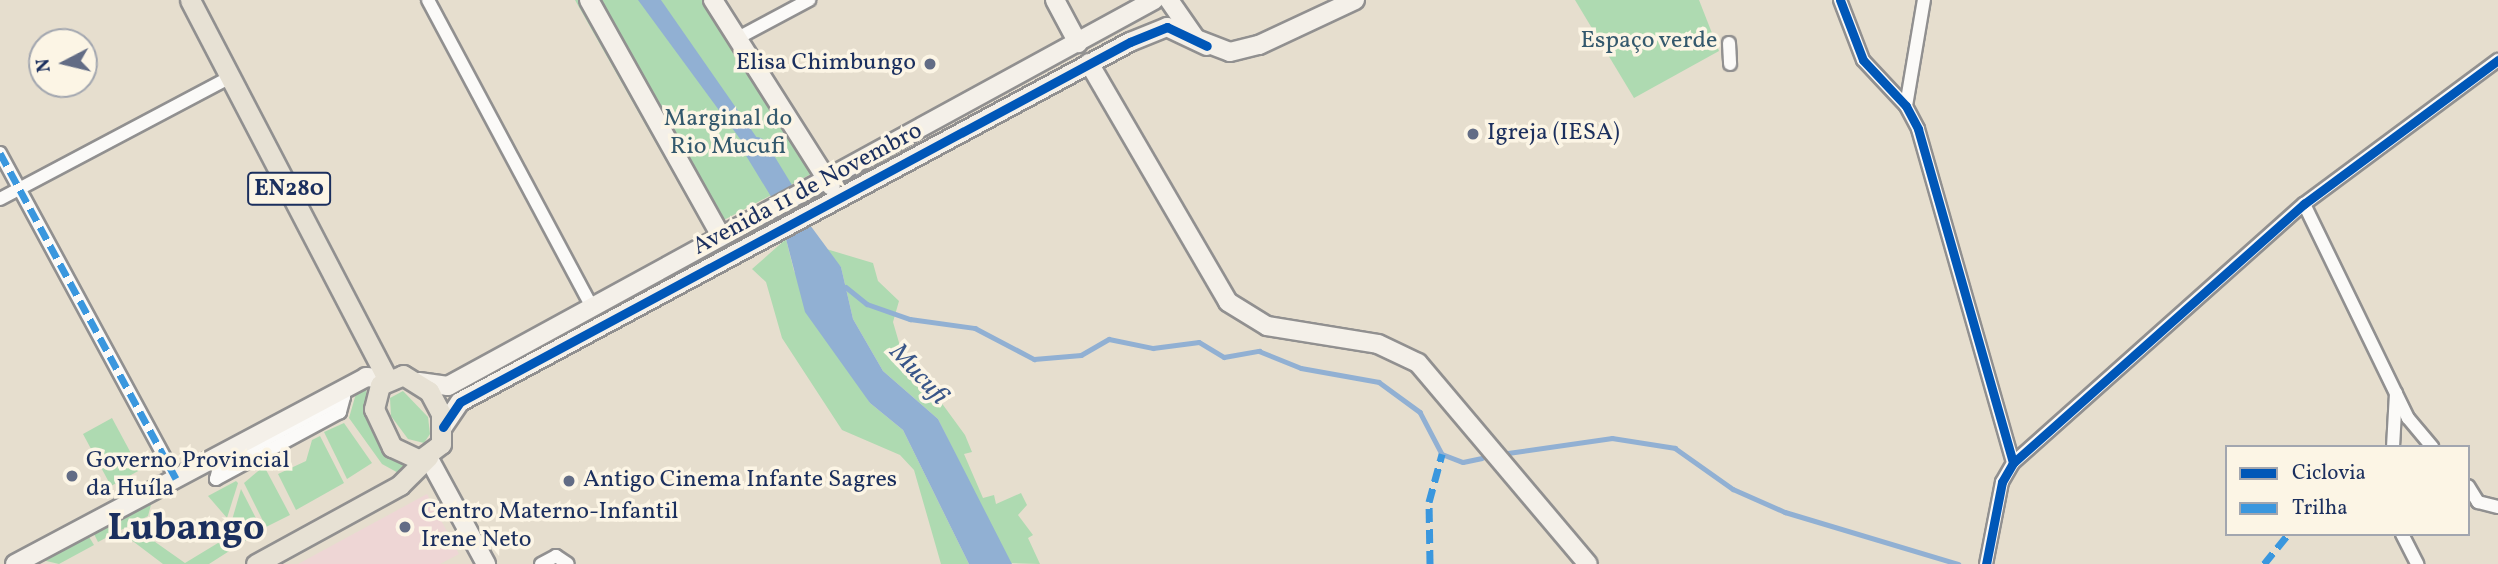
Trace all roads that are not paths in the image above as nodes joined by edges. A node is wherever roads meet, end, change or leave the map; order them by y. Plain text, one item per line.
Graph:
1 (190, 0) edge
2 (428, 0) edge
3 (589, 0) edge
4 (713, 0) edge
5 (809, 0) edge
6 (1055, 0) edge
7 (1154, 0) edge
8 (1169, 0) edge
9 (1840, 0) edge
10 (1924, 0) edge
11 (1355, 1) edge
12 (738, 38) junction
13 (1078, 43) junction
14 (1728, 43) dead end
15 (1207, 46) junction
16 (2498, 60) edge
17 (1089, 62) junction
18 (1730, 64) dead end
19 (230, 77) junction
20 (1906, 106) junction
21 (0, 153) edge
22 (827, 178) junction
23 (19, 189) junction
24 (835, 195) junction
25 (0, 199) edge
26 (2304, 204) junction
27 (721, 236) junction
28 (591, 305) junction
29 (387, 379) junction
30 (419, 382) junction
31 (2396, 393) junction
32 (443, 427) junction
33 (2393, 445) edge
34 (2431, 445) edge
35 (428, 457) junction
36 (2013, 463) junction
37 (176, 479) junction
38 (216, 479) joint
39 (2470, 489) edge
40 (2498, 508) edge
41 (2403, 536) edge
42 (15, 564) edge
43 (256, 564) edge
44 (486, 564) edge
45 (541, 564) edge
46 (568, 564) edge
47 (1588, 564) edge
48 (1986, 564) edge
49 (2417, 564) edge

1 - 19 main road, EN280
2 - 28 street
3 - 27 street
4 - 12 street
5 - 12 street
6 - 13 street
7 - 13 street, Avenida 11 de Novembro
8 - 15 street
9 - 20 street
10 - 20 street
11 - 15 street, Avenida 11 de Novembro
12 - 22 street
13 - 17 street
13 - 22 street, Avenida 11 de Novembro
14 - 18 street
15 - 17 street, Avenida 11 de Novembro
16 - 26 street
17 - 24 street, Avenida 11 de Novembro
17 - 47 street
19 - 23 street
19 - 29 main road, EN280
20 - 36 street
21 - 23 street
22 - 24 street, Avenida 11 de Novembro
22 - 27 street, Avenida 11 de Novembro
23 - 25 street
23 - 37 street
24 - 32 street, Avenida 11 de Novembro
26 - 31 street
26 - 36 street
27 - 28 street, Avenida 11 de Novembro
28 - 30 street, Avenida 11 de Novembro
29 - 30 main road
29 - 35 main road
29 - 37 street
30 - 32 main road
31 - 33 street
31 - 34 street
32 - 35 main road
35 - 43 main road
35 - 44 street
36 - 48 street
37 - 42 street
38 - 38 street
39 - 40 street
41 - 49 street
45 - 46 street

